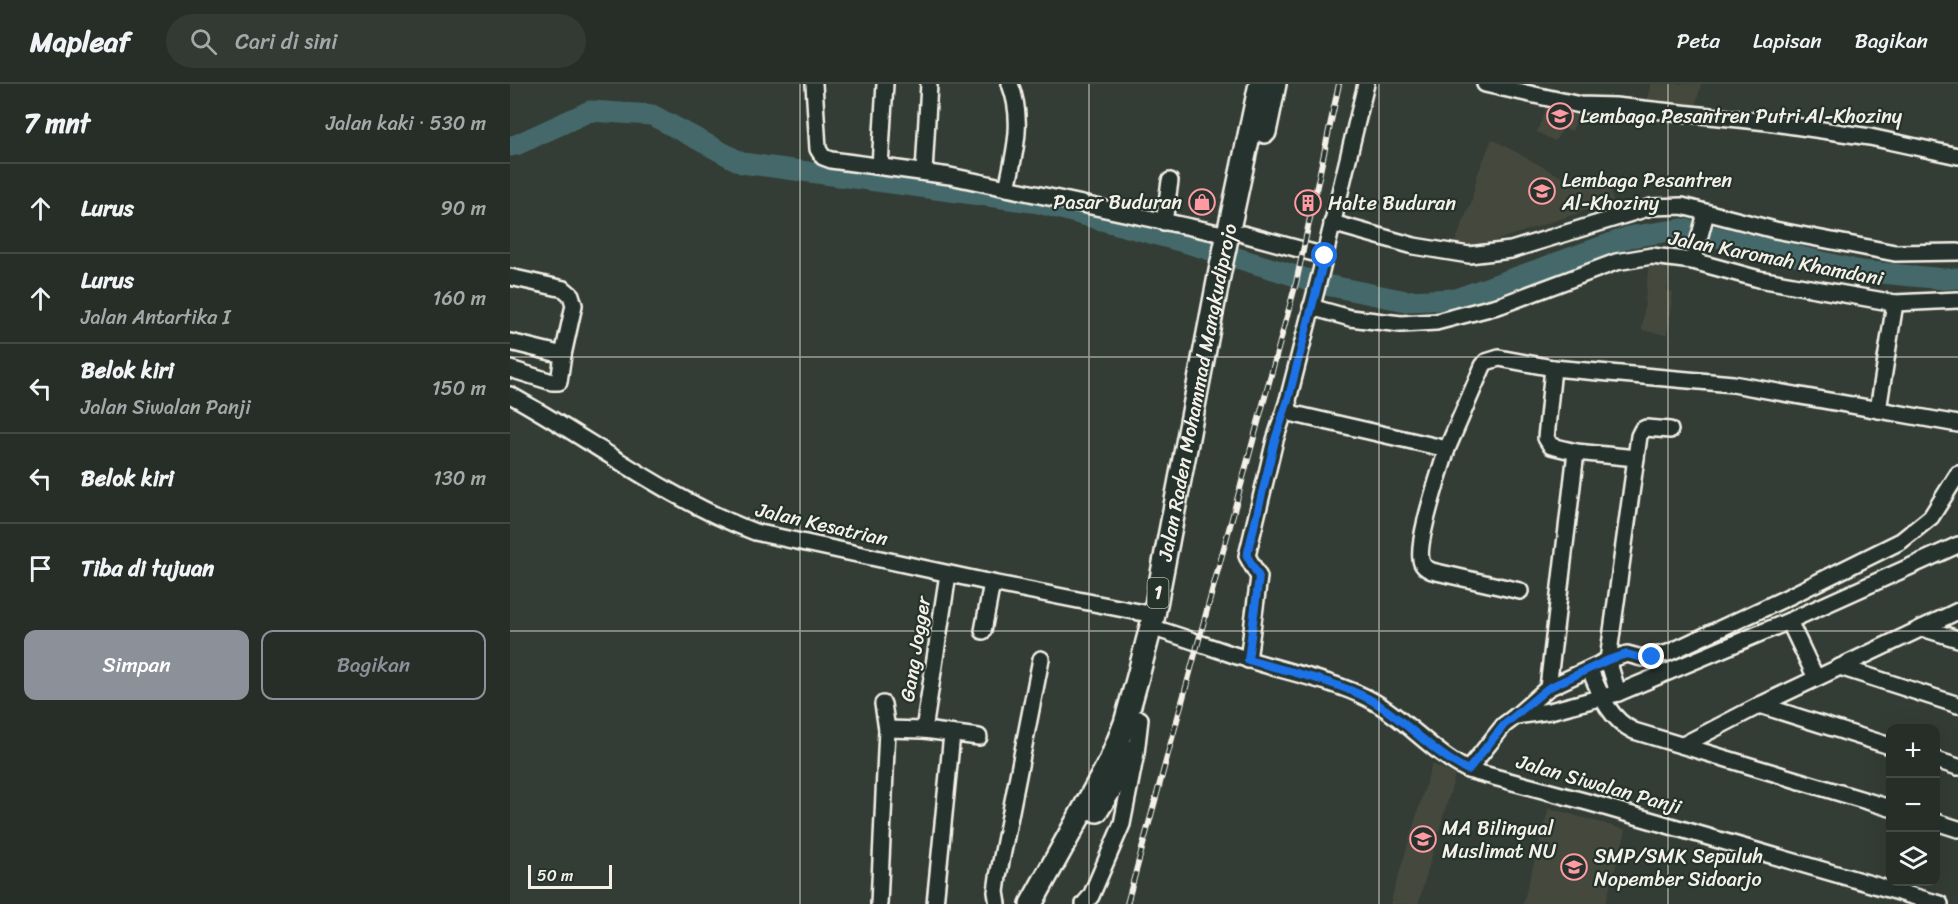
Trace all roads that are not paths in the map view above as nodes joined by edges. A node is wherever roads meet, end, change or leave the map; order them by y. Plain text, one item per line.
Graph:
1 (814, 84) edge
2 (885, 84) edge
3 (929, 84) edge
4 (1010, 84) edge
5 (1260, 84) edge
6 (1275, 84) edge
7 (1366, 84) edge
8 (1485, 84) edge
9 (1958, 156) edge
10 (880, 166) junction
11 (924, 172) junction
12 (1170, 181) dead end
13 (1007, 188) junction
14 (1705, 215) junction
15 (1164, 222) junction
16 (1332, 223) junction
17 (1235, 236) junction
18 (1958, 252) edge
19 (1694, 257) junction
20 (1323, 264) junction
21 (510, 277) edge
22 (1958, 300) edge
23 (1894, 303) junction
24 (1311, 307) junction
25 (510, 342) edge
26 (563, 355) junction
27 (1553, 368) junction
28 (510, 369) edge
29 (510, 395) edge
30 (1288, 400) junction
31 (1878, 410) junction
32 (1958, 424) edge
33 (1670, 430) dead end
34 (1447, 449) junction
35 (1576, 452) junction
36 (1636, 458) junction
37 (1958, 474) edge
38 (1958, 545) edge
39 (948, 574) junction
40 (992, 583) junction
41 (1520, 591) dead end
42 (1958, 611) edge
43 (1789, 621) junction
44 (1158, 623) junction
45 (1922, 628) junction
46 (983, 631) dead end
47 (1958, 639) edge
48 (1041, 658) dead end
49 (1248, 660) junction
50 (1608, 660) junction
51 (1840, 667) junction
52 (1590, 670) junction
53 (1816, 678) junction
54 (1548, 688) junction
55 (1618, 693) junction
56 (1601, 696) junction
57 (884, 704) dead end
58 (1760, 705) junction
59 (1958, 705) edge
60 (1516, 716) junction
61 (1140, 719) junction
62 (887, 729) junction
63 (924, 730) junction
64 (952, 734) junction
65 (979, 737) dead end
66 (1683, 745) junction
67 (1886, 745) edge
68 (1940, 762) edge
69 (1958, 768) edge
70 (1468, 770) junction
71 (1886, 807) edge
72 (1940, 824) edge
73 (1958, 829) edge
74 (1089, 901) edge
75 (1035, 902) edge
76 (879, 904) edge
77 (935, 904) edge
78 (998, 904) edge
79 (1940, 904) edge

1 - 10 street
2 - 10 street
3 - 11 street
4 - 13 street
5 - 17 highway, Jalan Raden Mohammad Mangkudiprojo / 1
6 - 17 highway, Jalan Raden Mohammad Mangkudiprojo / 1
7 - 16 street
8 - 9 street
10 - 11 street
11 - 13 street
12 - 15 street
13 - 15 street
14 - 16 street
14 - 18 street
14 - 19 street
15 - 17 street
16 - 20 street
17 - 20 street
17 - 44 highway, Jalan Raden Mohammad Mangkudiprojo / 1
19 - 23 street, Jalan Karomah Khamdani
19 - 24 street, Jalan Karomah Khamdani
20 - 24 street
21 - 26 street
22 - 23 street, Jalan Karomah Khamdani
23 - 31 street
24 - 30 street
25 - 26 street
26 - 28 street
27 - 31 street
27 - 34 street
27 - 35 street
29 - 39 street, Jalan Kesatrian
30 - 34 street
30 - 49 street
31 - 32 street
33 - 36 street
34 - 41 street
35 - 36 street
35 - 54 street
36 - 50 street
37 - 50 street
38 - 43 street
39 - 40 street, Jalan Kesatrian
39 - 63 street, Gang Jogger
40 - 44 street, Jalan Kesatrian
40 - 46 street
42 - 45 street
43 - 53 street
43 - 55 street
44 - 49 street, Jalan Siwalan Panji
44 - 61 highway, Jalan Raden Mohammad Mangkudiprojo / 1
44 - 75 highway, Jalan Raden Mohammad Mangkudiprojo / 1
45 - 47 street
45 - 51 street
48 - 78 street
49 - 70 street, Jalan Siwalan Panji
50 - 52 street
50 - 55 street
51 - 53 street
51 - 59 street
52 - 54 street
52 - 56 street
53 - 58 street
54 - 60 street
55 - 56 street
56 - 60 street
56 - 66 street
57 - 62 street
58 - 66 street
58 - 67 street
60 - 70 street
61 - 74 street, Jalan Raden Mohammad Mangkudiprojo
61 - 75 highway, Jalan Raden Mohammad Mangkudiprojo / 1
62 - 63 street
62 - 76 street
63 - 64 street
64 - 65 street
64 - 77 street
66 - 71 street
68 - 69 street
70 - 79 street, Jalan Siwalan Panji
72 - 73 street

